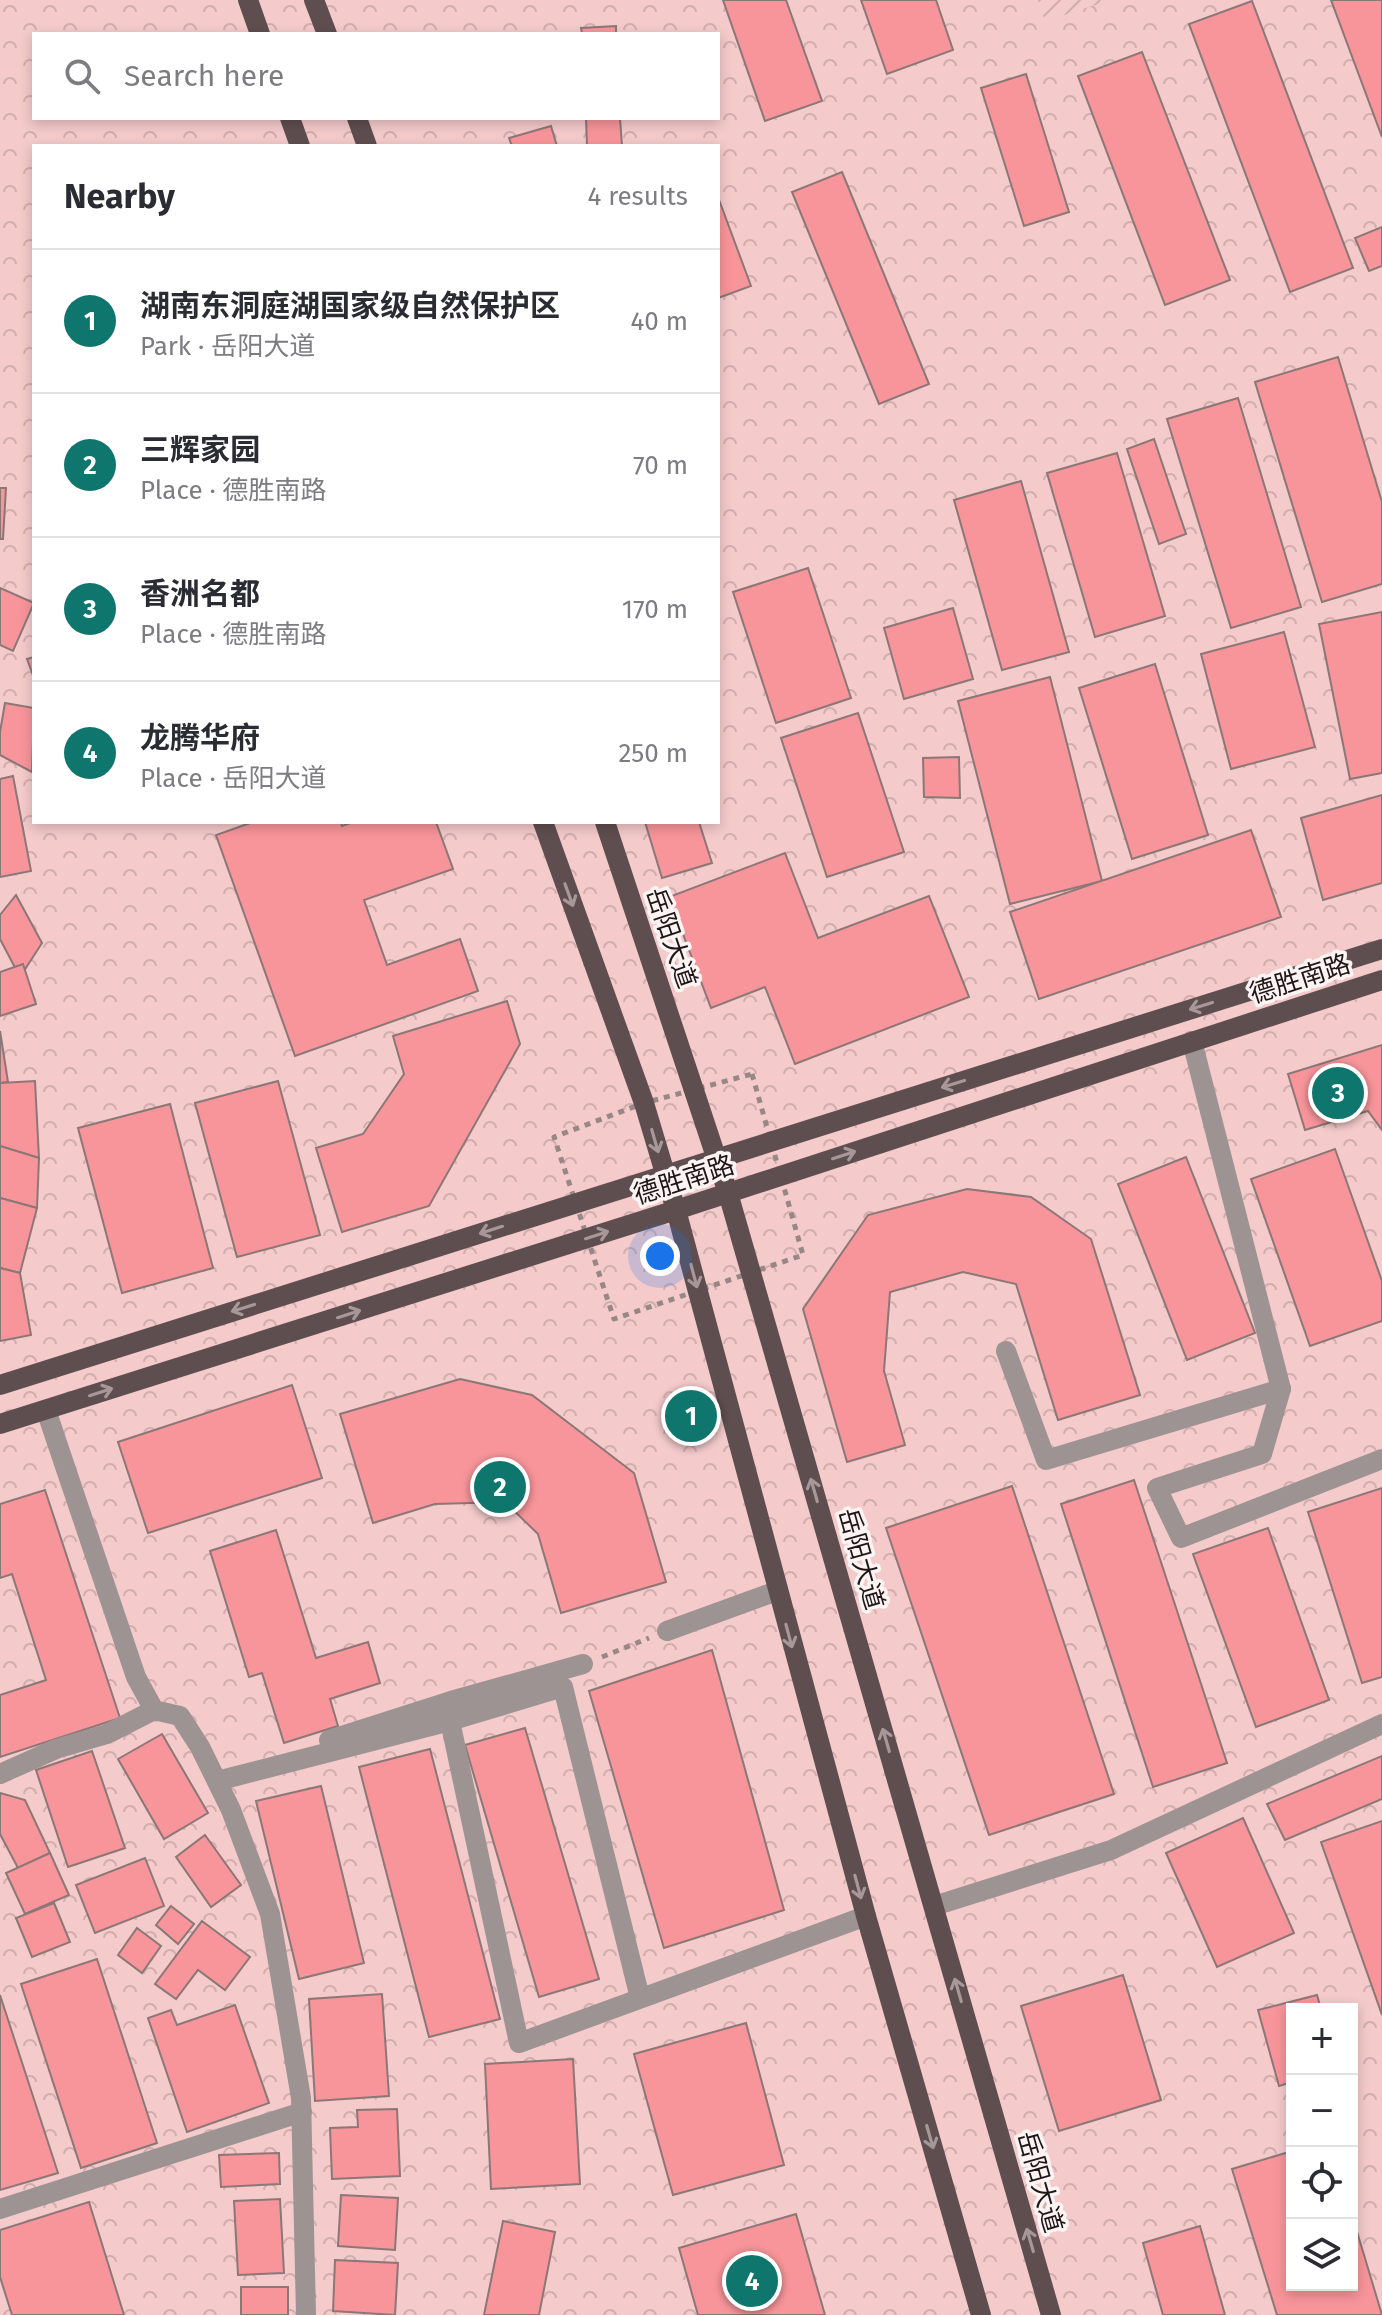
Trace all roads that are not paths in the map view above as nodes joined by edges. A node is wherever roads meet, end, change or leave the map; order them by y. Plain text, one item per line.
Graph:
1 (248, 0) edge
2 (314, 0) edge
3 (259, 32) edge
4 (326, 32) edge
5 (291, 120) edge
6 (358, 120) edge
7 (299, 144) edge
8 (366, 144) edge
9 (544, 824) edge
10 (606, 824) edge
11 (1382, 949) edge
12 (1382, 980) edge
13 (1192, 1041) junction
14 (717, 1158) junction
15 (665, 1174) junction
16 (728, 1193) junction
17 (676, 1210) junction
18 (1006, 1351) dead end
19 (0, 1385) edge
20 (1281, 1389) junction
21 (46, 1410) junction
22 (0, 1424) edge
23 (1382, 1459) edge
24 (777, 1591) junction
25 (667, 1631) road end
26 (583, 1664) road end
27 (154, 1710) junction
28 (450, 1721) junction
29 (1382, 1724) edge
30 (0, 1774) edge
31 (217, 1781) junction
32 (934, 1906) junction
33 (866, 1916) junction
34 (640, 1998) junction
35 (302, 2112) junction
36 (0, 2209) edge
37 (306, 2315) edge
38 (981, 2315) edge
39 (1051, 2315) edge

1 - 3 main road
2 - 4 main road
5 - 7 main road
6 - 8 main road
9 -> 15 main road
10 - 14 main road, 岳阳大道
11 -> 14 main road, 德胜南路
12 - 13 main road, 德胜南路
16 -> 13 main road, 德胜南路
13 - 20 street
14 - 15 main road, 德胜南路
14 - 16 main road, 岳阳大道
15 - 17 main road
15 -> 19 main road, 德胜南路
16 - 17 main road, 德胜南路
32 -> 16 main road, 岳阳大道
21 -> 17 main road, 德胜南路
17 -> 24 main road
18 - 20 street
20 - 23 street
21 - 22 main road, 德胜南路
21 - 27 street
24 - 25 street
24 -> 33 main road
26 - 31 street
27 - 30 street
27 - 31 street
28 - 31 street
28 - 34 street
28 - 34 street
29 - 32 street
31 - 35 street
39 -> 32 main road, 岳阳大道
33 - 34 street
33 -> 38 main road
35 - 36 street
35 - 37 street

